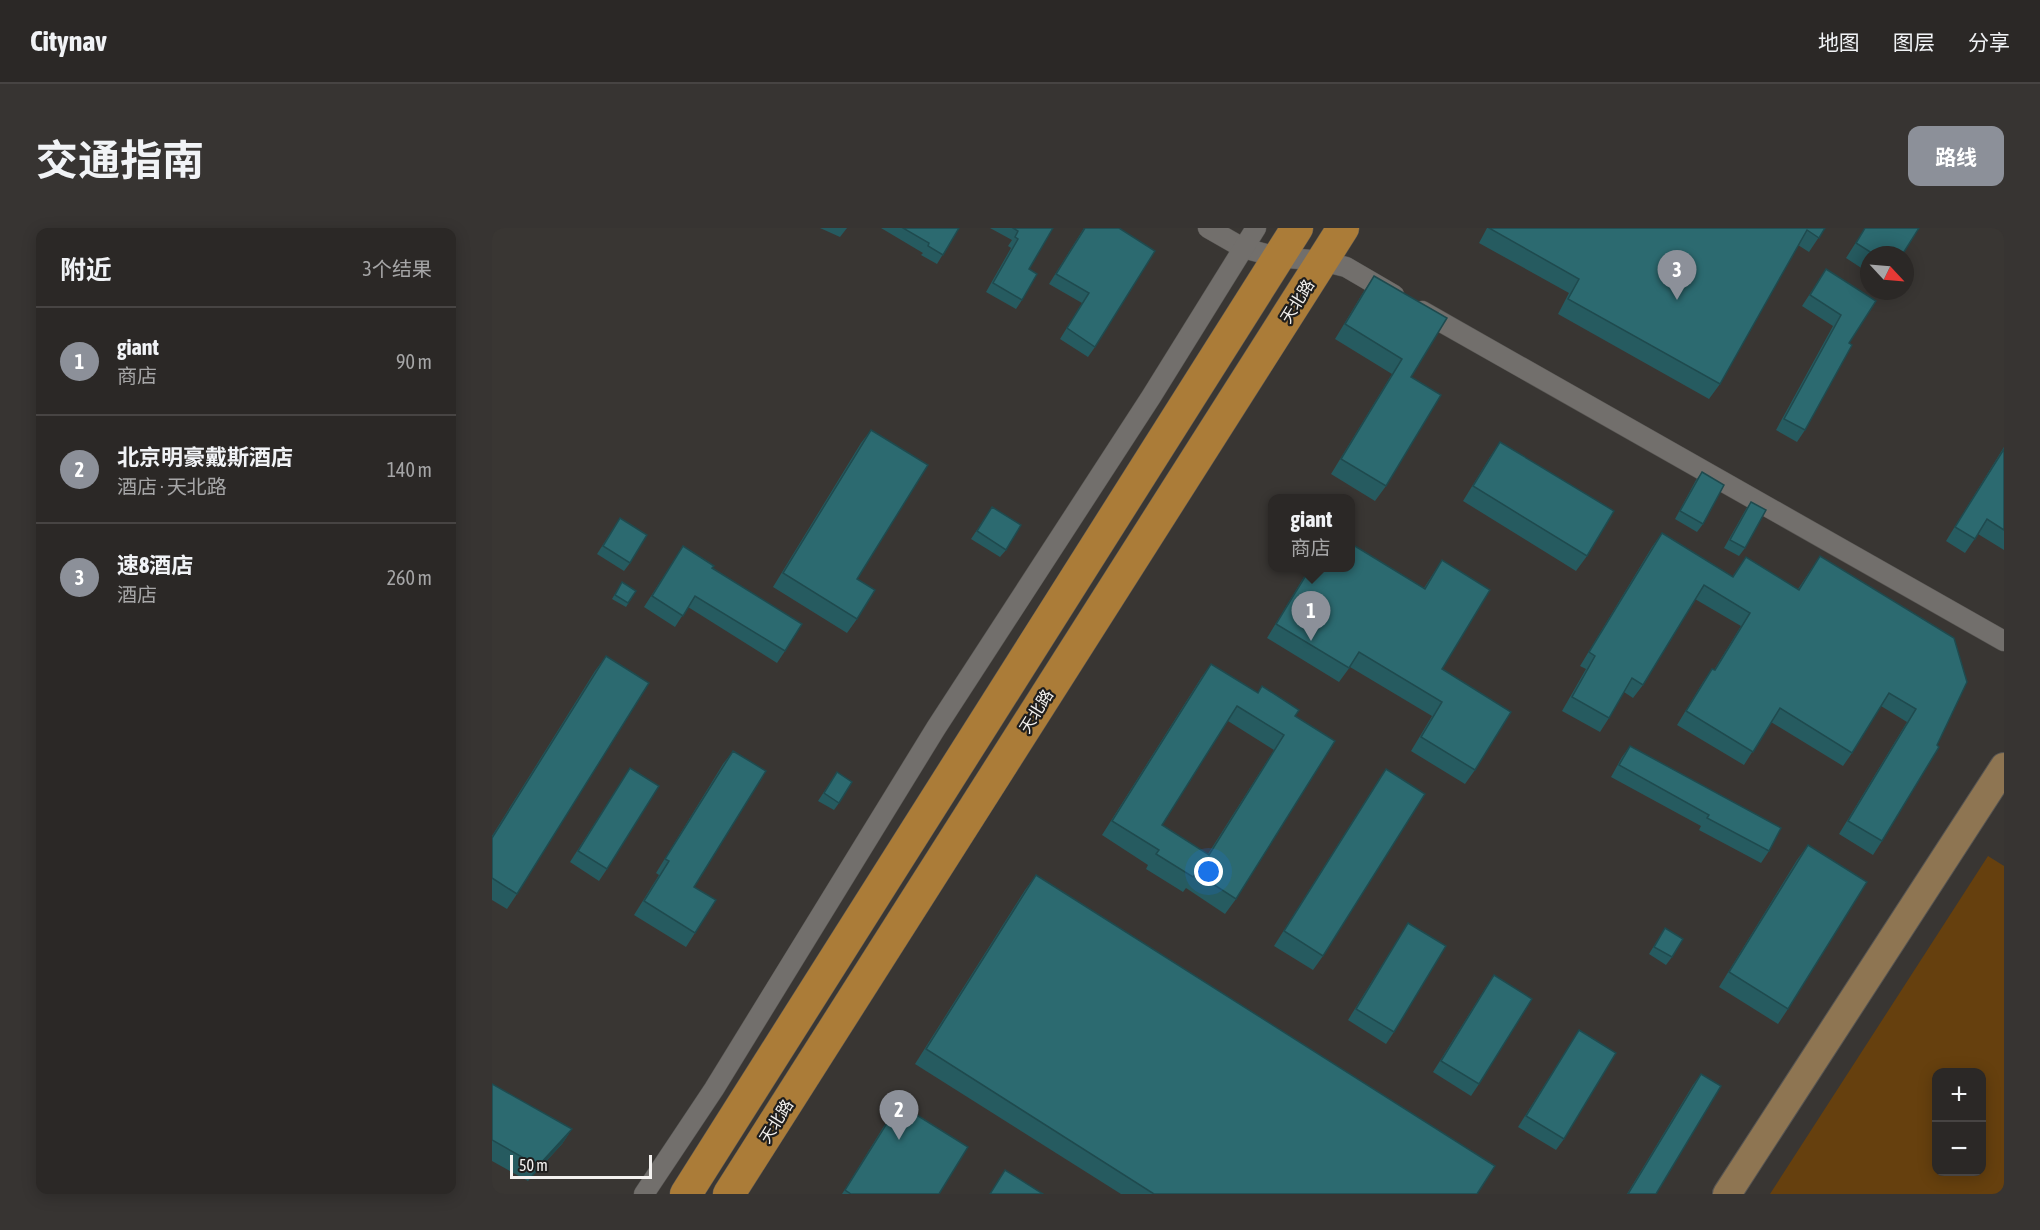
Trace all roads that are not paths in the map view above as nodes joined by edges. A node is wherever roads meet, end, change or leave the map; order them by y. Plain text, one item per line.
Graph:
1 (1208, 228) edge
2 (1256, 228) edge
3 (1343, 228) edge
4 (1285, 237) edge
5 (1244, 248) junction
6 (1322, 261) junction
7 (2004, 641) edge
8 (2004, 766) edge
9 (644, 1194) edge
10 (686, 1194) edge
11 (729, 1194) edge
12 (1727, 1194) edge

1 - 5 street
2 - 5 street
3 - 6 main road, 天北路
4 - 5 street
4 - 6 street
4 - 6 street
4 - 10 main road
5 - 9 street
6 - 7 street
6 - 11 main road, 天北路
8 - 12 street

